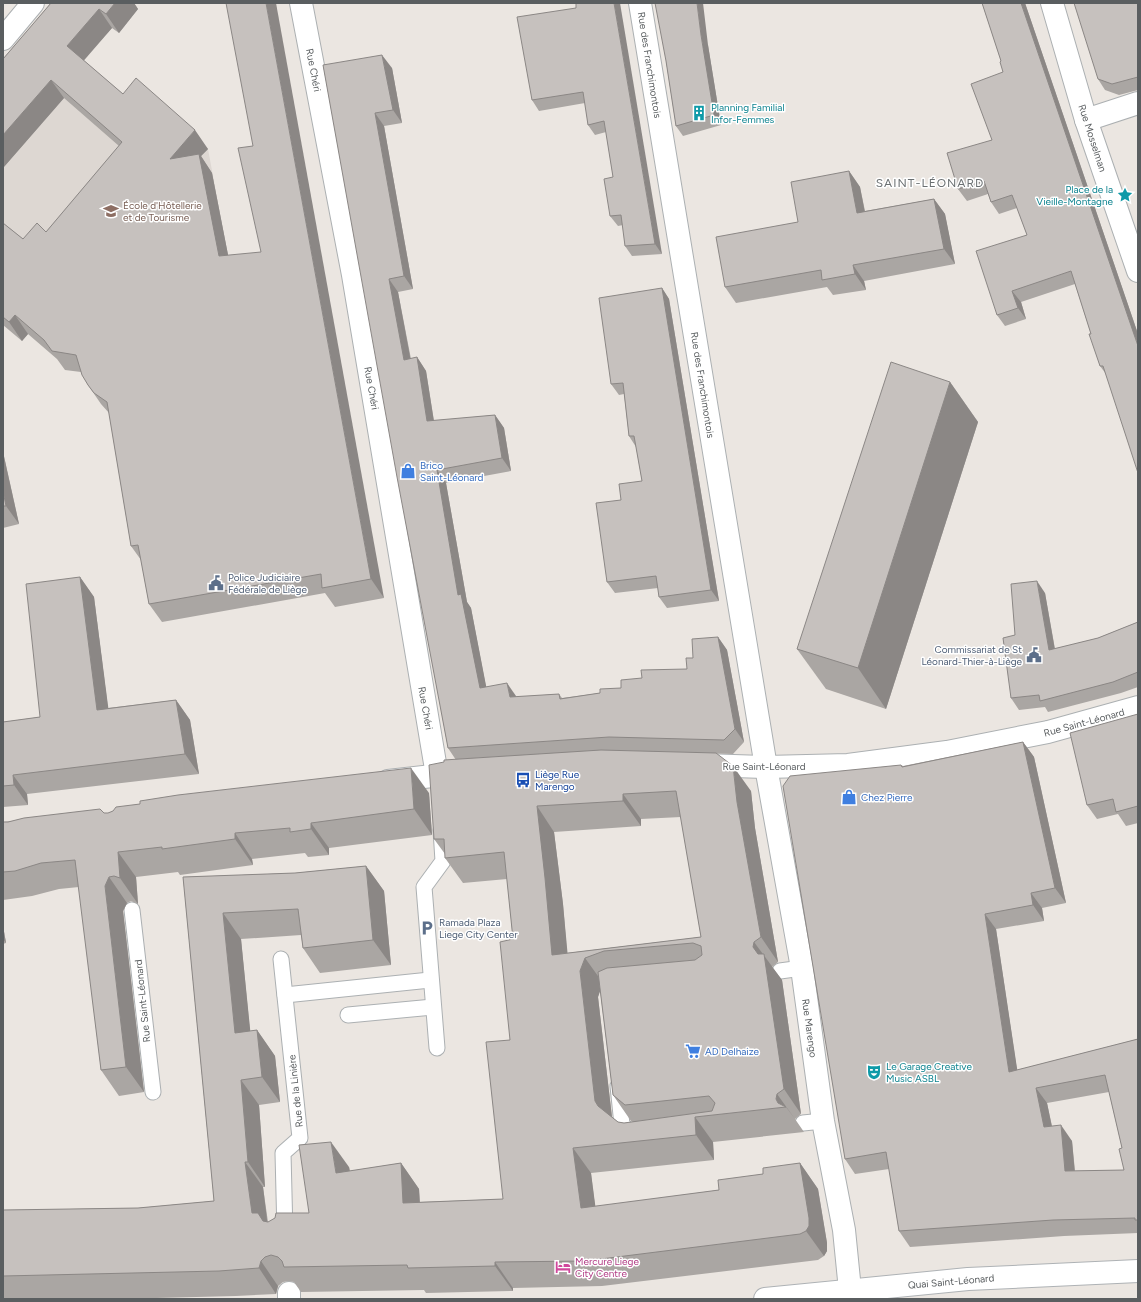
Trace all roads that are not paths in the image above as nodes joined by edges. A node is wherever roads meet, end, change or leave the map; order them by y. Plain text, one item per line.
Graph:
1 (33, 3) edge
2 (301, 3) edge
3 (640, 3) edge
4 (1052, 3) edge
5 (3, 39) edge
6 (1138, 103) edge
7 (1086, 120) junction
8 (1138, 270) edge
9 (1138, 707) edge
10 (682, 765) edge
11 (766, 767) junction
12 (477, 772) edge
13 (438, 782) junction
14 (366, 783) edge
15 (440, 818) edge
16 (132, 910) dead end
17 (281, 959) dead end
18 (802, 968) junction
19 (780, 971) dead end
20 (430, 980) junction
21 (285, 995) junction
22 (433, 1007) junction
23 (348, 1015) dead end
24 (437, 1048) dead end
25 (617, 1074) edge
26 (153, 1092) dead end
27 (648, 1139) edge
28 (285, 1239) edge
29 (1138, 1271) edge
30 (850, 1290) junction
31 (765, 1299) edge

1 - 5 street
2 - 13 street, Rue Chéri
3 - 11 street, Rue des Franchimontois
4 - 7 street, Rue Mosselman
6 - 7 street
7 - 8 street, Rue Mosselman
9 - 11 street, Rue Saint-Léonard
10 - 11 street, Rue Saint-Léonard
11 - 18 street, Rue Marengo
12 - 13 street
13 - 14 street
15 - 20 lane
16 - 26 lane, Rue Saint-Léonard
17 - 21 lane, Rue de la Linière
18 - 19 lane
18 - 30 street, Rue Marengo
20 - 21 lane
20 - 22 lane
21 - 28 lane, Rue de la Linière
22 - 23 lane
22 - 24 lane
25 - 27 lane
29 - 30 street, Quai Saint-Léonard
30 - 31 street, Quai Saint-Léonard

